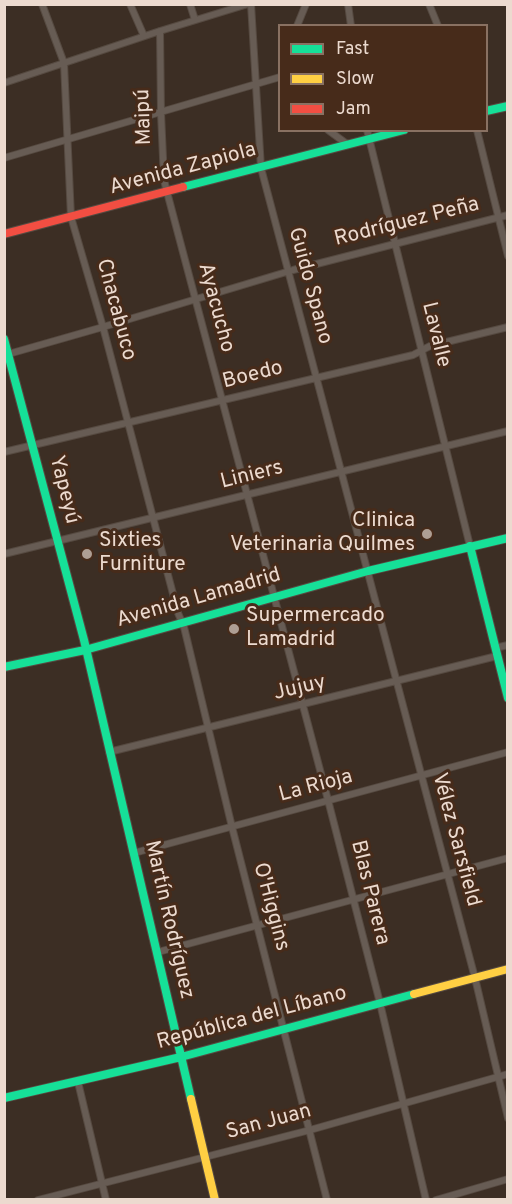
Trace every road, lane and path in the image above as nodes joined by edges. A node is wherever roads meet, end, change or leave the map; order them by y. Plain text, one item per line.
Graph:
1 (42, 4) edge
2 (130, 4) edge
3 (190, 4) edge
4 (250, 4) edge
5 (306, 4) edge
6 (348, 4) edge
7 (429, 4) edge
8 (195, 21) junction
9 (298, 24) edge
10 (351, 24) edge
11 (437, 24) edge
12 (160, 31) junction
13 (144, 36) junction
14 (64, 63) junction
15 (278, 77) edge
16 (4, 83) edge
17 (255, 84) junction
18 (507, 106) edge
19 (488, 111) edge
20 (161, 113) junction
21 (331, 132) edge
22 (390, 132) edge
23 (477, 132) edge
24 (368, 135) edge
25 (67, 141) junction
26 (347, 144) junction
27 (4, 158) edge
28 (261, 168) junction
29 (168, 196) junction
30 (507, 215) edge
31 (71, 218) junction
32 (498, 218) junction
33 (4, 234) edge
34 (395, 243) junction
35 (507, 256) edge
36 (288, 272) junction
37 (196, 299) junction
38 (103, 327) junction
39 (507, 327) edge
40 (4, 339) edge
41 (422, 351) junction
42 (6, 354) edge
43 (316, 378) junction
44 (222, 401) junction
45 (128, 424) junction
46 (507, 431) edge
47 (33, 446) junction
48 (445, 446) junction
49 (4, 452) edge
50 (341, 472) junction
51 (247, 494) junction
52 (153, 519) junction
53 (507, 538) edge
54 (57, 542) junction
55 (470, 546) junction
56 (4, 554) edge
57 (368, 571) junction
58 (275, 597) junction
59 (183, 622) junction
60 (507, 645) edge
61 (86, 650) junction
62 (496, 652) junction
63 (4, 668) edge
64 (396, 682) junction
65 (507, 698) edge
66 (303, 705) junction
67 (208, 727) junction
68 (109, 752) junction
69 (507, 752) edge
70 (421, 775) junction
71 (328, 800) junction
72 (232, 827) junction
73 (134, 853) junction
74 (507, 858) edge
75 (447, 875) junction
76 (354, 900) junction
77 (259, 925) junction
78 (158, 952) junction
79 (507, 969) edge
80 (475, 978) junction
81 (380, 1003) junction
82 (285, 1029) junction
83 (182, 1057) junction
84 (507, 1074) edge
85 (498, 1077) junction
86 (78, 1082) junction
87 (4, 1098) edge
88 (404, 1104) junction
89 (507, 1118) edge
90 (310, 1130) junction
91 (205, 1157) junction
92 (507, 1179) edge
93 (102, 1184) junction
94 (38, 1200) edge
95 (106, 1200) edge
96 (215, 1200) edge
97 (327, 1200) edge
98 (426, 1200) edge
99 (436, 1200) edge

1 - 14 street, Chacabuco
2 - 13 street
3 - 8 street
4 - 8 street
4 - 17 street, Guido Spano
5 - 9 street
6 - 10 street
7 - 11 street
8 - 12 street
12 - 13 street
12 - 20 street, Maipú
13 - 14 street
14 - 16 street
14 - 25 street, Chacabuco
15 - 17 street
17 - 20 street
17 - 28 street, Guido Spano
18 - 19 street
20 - 25 street
20 - 29 street, Maipú
21 - 26 street
22 - 24 street, Avenida Zapiola
23 - 32 street
24 - 26 street, Avenida Zapiola
24 - 34 street, Lavalle
25 - 27 street
25 - 31 street, Chacabuco
26 - 28 street, Avenida Zapiola
28 - 29 street, Avenida Zapiola
28 - 36 street, Guido Spano
29 - 31 street, Avenida Zapiola
29 - 37 street, Ayacucho
30 - 32 street, Rodríguez Peña
31 - 33 street, Avenida Zapiola
31 - 38 street, Chacabuco
32 - 34 street, Rodríguez Peña
32 - 35 street
34 - 36 street, Rodríguez Peña
34 - 41 street, Lavalle
36 - 37 street, Rodríguez Peña
36 - 43 street, Guido Spano
37 - 38 street, Rodríguez Peña
37 - 44 street, Ayacucho
38 - 42 street, Rodríguez Peña
38 - 45 street, Chacabuco
39 - 41 street, Boedo
40 - 42 street, Yapeyú
41 - 43 street, Boedo
41 - 48 street, Lavalle
42 - 47 street, Yapeyú
43 - 44 street, Boedo
43 - 50 street, Guido Spano
44 - 45 street, Boedo
44 - 51 street, Ayacucho
45 - 47 street, Boedo
45 - 52 street, Chacabuco
46 - 48 street, Liniers
47 - 49 street, Boedo
47 - 54 street, Yapeyú
48 - 50 street, Liniers
48 - 55 street, Lavalle
50 - 51 street, Liniers
50 - 57 street, Guido Spano
51 - 52 street, Liniers
51 - 58 street, Ayacucho
52 - 54 street, Liniers
52 - 59 street, Chacabuco
53 - 55 street, Avenida Lamadrid
54 - 56 street, Liniers
54 - 61 street, Yapeyú
55 - 57 street, Avenida Lamadrid
55 - 62 street
57 - 58 street, Avenida Lamadrid
57 - 64 street, Vélez Sarsfield
58 - 59 street, Avenida Lamadrid
58 - 66 street, Blas Parera
59 - 61 street, Avenida Lamadrid
59 - 67 street, O'Higgins
60 - 62 street, Jujuy
61 - 63 street, Avenida Lamadrid
61 - 68 street, Martín Rodríguez
62 - 64 street, Jujuy
62 - 65 street
64 - 66 street, Jujuy
64 - 70 street, Vélez Sarsfield
66 - 67 street, Jujuy
66 - 71 street, Blas Parera
67 - 68 street, Jujuy
67 - 72 street, O'Higgins
68 - 73 street, Martín Rodríguez
69 - 70 street, La Rioja
70 - 71 street, La Rioja
70 - 75 street, Vélez Sarsfield
71 - 72 street, La Rioja
71 - 76 street, Blas Parera
72 - 73 street, La Rioja
72 - 77 street, O'Higgins
73 - 78 street, Martín Rodríguez
74 - 75 street
75 - 76 street
75 - 80 street, Vélez Sarsfield
76 - 77 street
76 - 81 street, Blas Parera
77 - 78 street
77 - 82 street, O'Higgins
78 - 83 street, Martín Rodríguez
79 - 80 street, República del Líbano
80 - 81 street, República del Líbano
80 - 85 street, Vélez Sarsfield
81 - 82 street, República del Líbano
81 - 88 street, Blas Parera
82 - 83 street, República del Líbano
82 - 90 street, O'Higgins
83 - 86 street, República del Líbano
83 - 91 street, Martín Rodríguez
84 - 85 street, San Juan
85 - 88 street, San Juan
85 - 89 street, Vélez Sarsfield
86 - 87 street, República del Líbano
86 - 93 street
88 - 90 street, San Juan
88 - 98 street, Blas Parera
90 - 91 street, San Juan
90 - 97 street, O'Higgins
91 - 93 street, San Juan
91 - 96 street, Martín Rodríguez
92 - 99 street
93 - 94 street, San Juan
93 - 95 street

